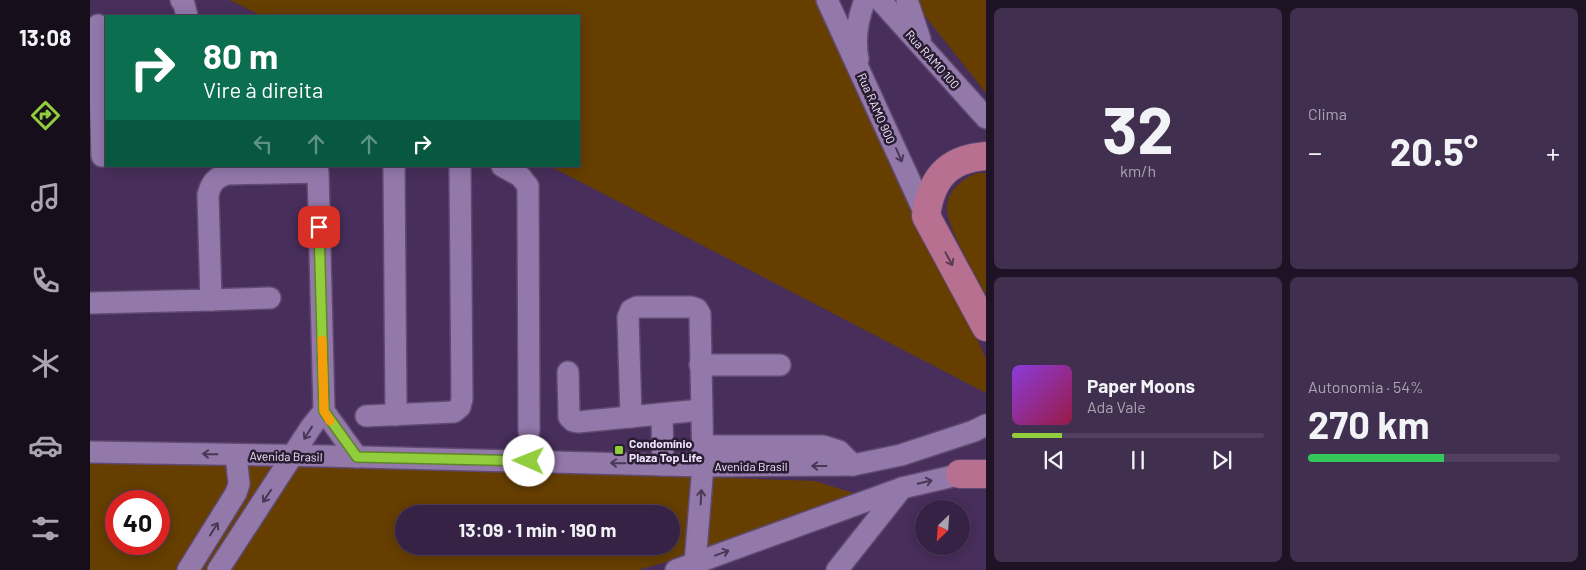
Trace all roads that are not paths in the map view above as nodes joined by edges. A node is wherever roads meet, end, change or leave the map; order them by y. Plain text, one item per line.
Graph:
1 (181, 0) edge
2 (827, 0) edge
3 (865, 0) edge
4 (880, 0) edge
5 (907, 0) edge
6 (187, 15) edge
7 (98, 25) edge
8 (924, 48) junction
9 (860, 70) junction
10 (986, 118) edge
11 (102, 156) dead end
12 (986, 156) edge
13 (394, 167) edge
14 (460, 167) edge
15 (504, 167) edge
16 (318, 169) edge
17 (926, 216) junction
18 (270, 298) dead end
19 (211, 300) junction
20 (90, 303) edge
21 (986, 327) edge
22 (700, 365) junction
23 (780, 365) dead end
24 (568, 372) dead end
25 (701, 410) junction
26 (324, 411) junction
27 (662, 414) junction
28 (396, 415) junction
29 (366, 416) dead end
30 (632, 417) junction
31 (986, 426) edge
32 (529, 431) dead end
33 (90, 452) edge
34 (236, 455) junction
35 (294, 456) junction
36 (702, 456) junction
37 (357, 457) junction
38 (663, 465) junction
39 (986, 468) edge
40 (973, 474) edge
41 (902, 488) junction
42 (686, 567) edge
43 (188, 570) edge
44 (218, 570) edge
45 (837, 570) edge

1 - 6 street
2 - 9 street, Rua RAMO 900
3 - 9 street
4 - 8 street, Rua RAMO 100
5 - 8 street
7 - 11 street
8 - 10 street, Rua RAMO 100
9 -> 17 street, Rua RAMO 900
12 - 17 main road
13 - 28 street
14 - 28 street
15 - 32 street
16 - 19 street
16 - 26 street
17 -> 21 main road
18 - 19 street
19 - 20 street
22 - 23 street
22 - 25 street
22 - 30 street
24 - 30 street
25 - 27 street
25 - 36 street
26 -> 35 street
26 - 37 street
27 - 30 street
27 - 38 street
28 - 29 street
31 - 36 street, Avenida Brasil
34 -> 33 street, Avenida Brasil
34 - 35 street, Avenida Brasil
43 -> 34 street
35 - 37 street, Avenida Brasil
35 -> 44 street
36 - 38 street, Avenida Brasil
42 -> 36 street
38 -> 37 street, Avenida Brasil
39 - 40 street
41 -> 40 street
42 -> 41 street
41 - 45 street

